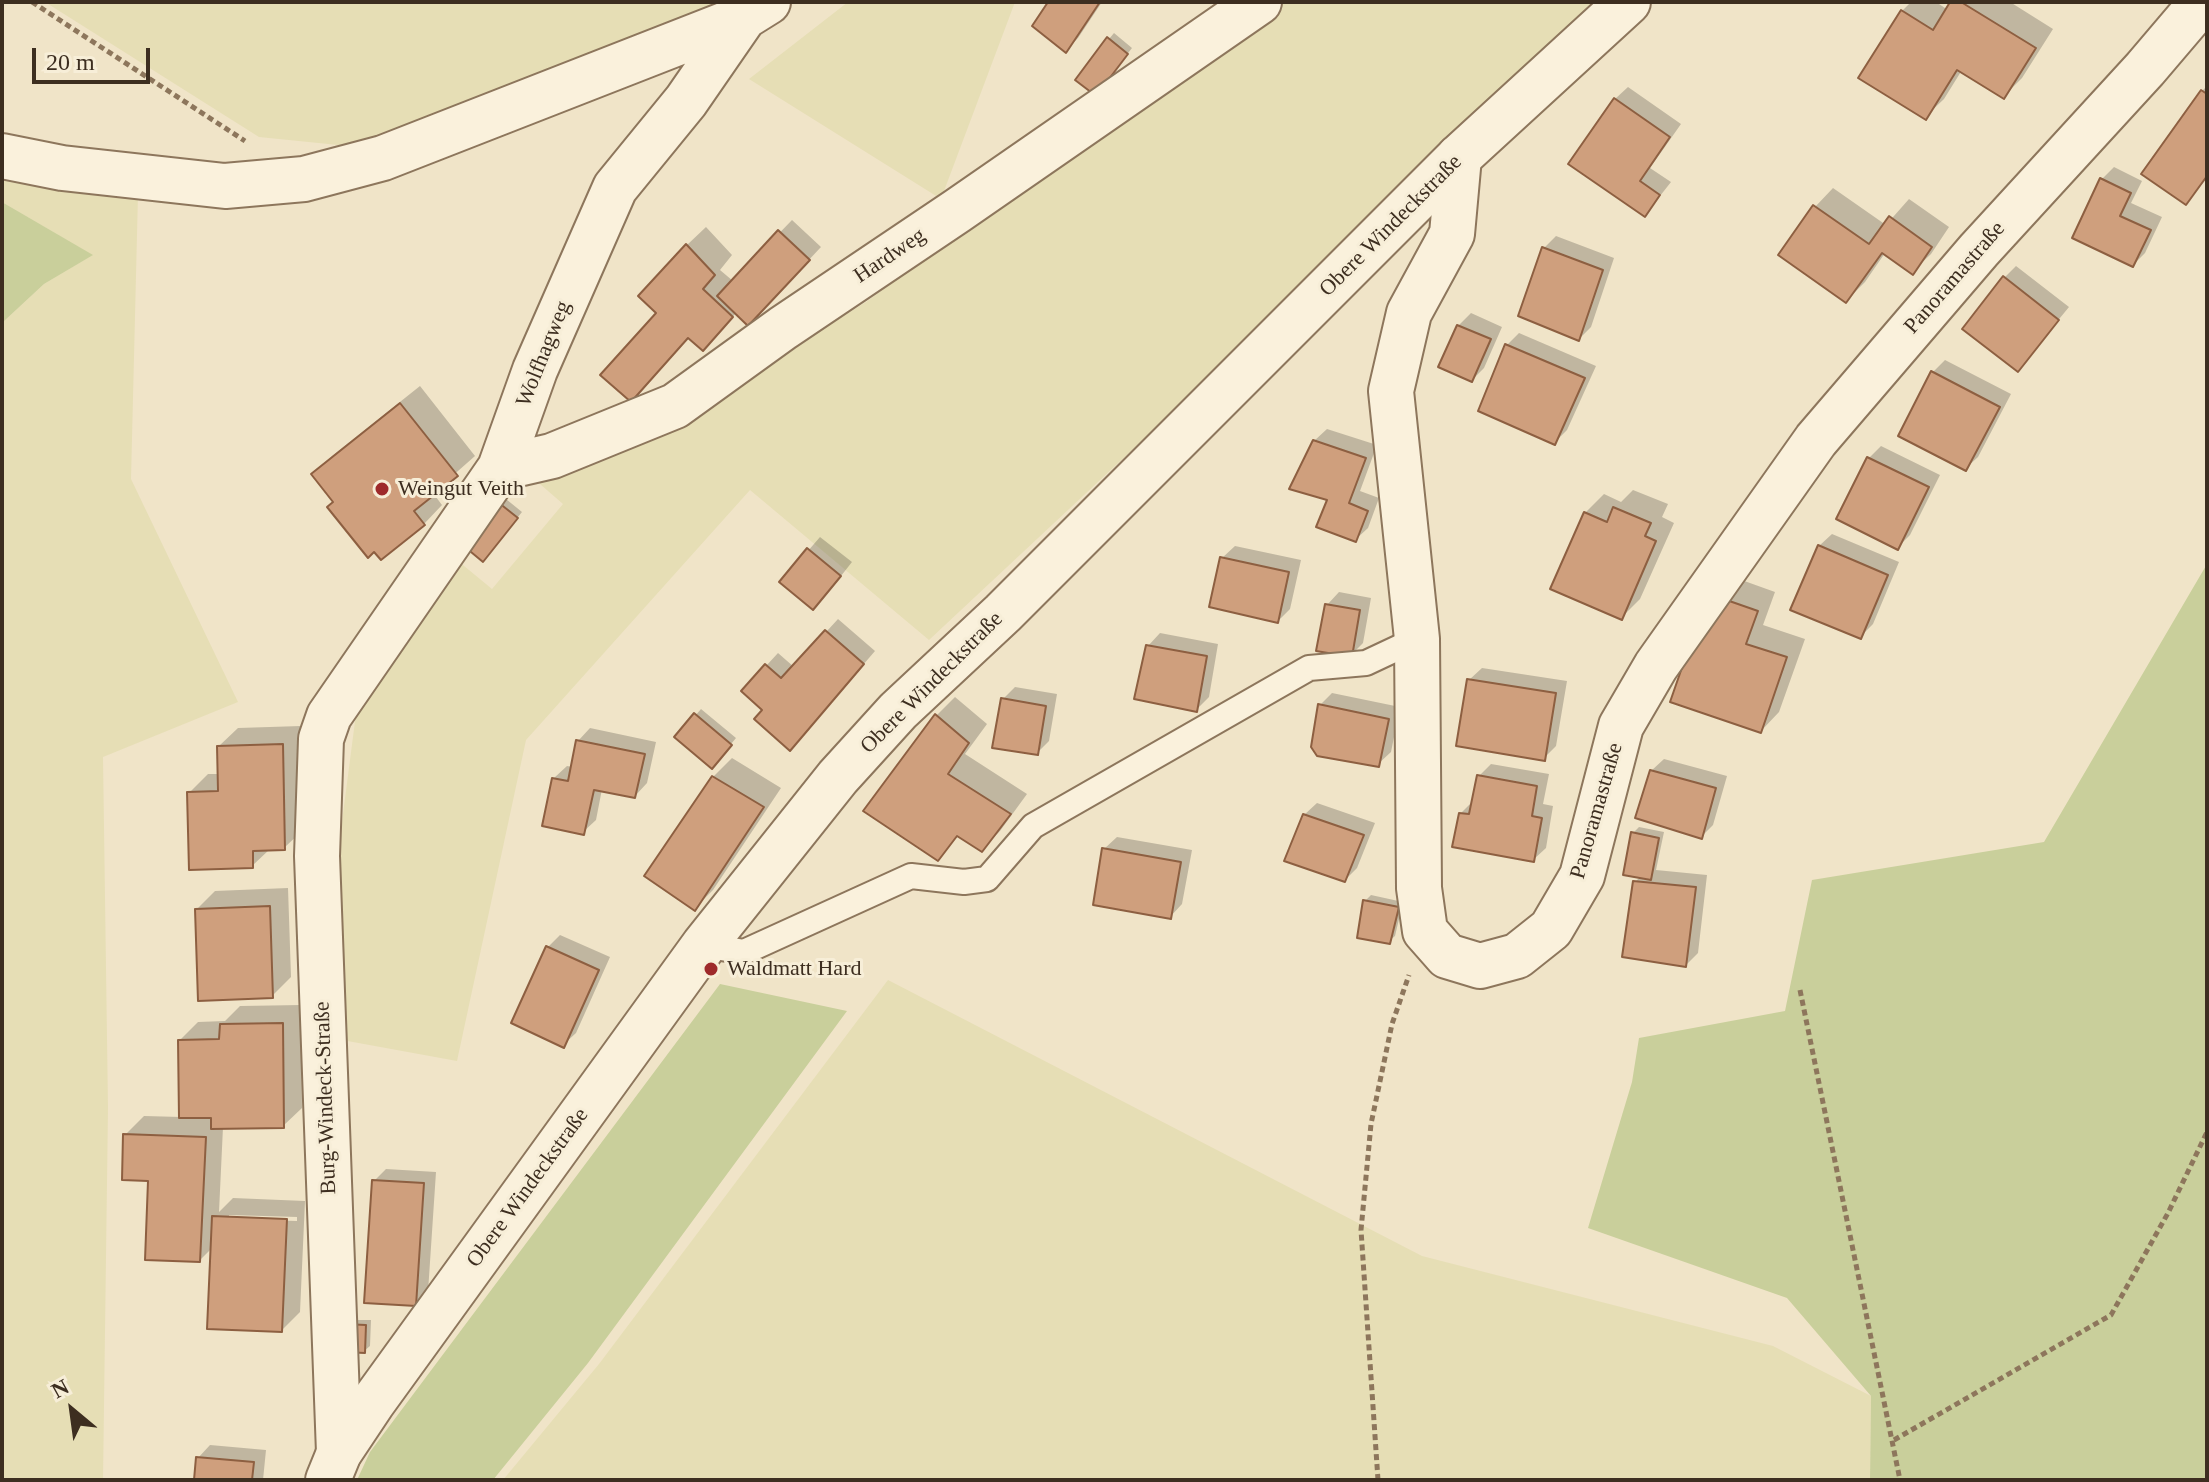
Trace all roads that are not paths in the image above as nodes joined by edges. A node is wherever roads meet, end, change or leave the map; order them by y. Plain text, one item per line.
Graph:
1 (1259, 2) edge
2 (1628, 2) edge
3 (2202, 2) edge
4 (756, 10) edge
5 (2, 156) edge
6 (1459, 157) junction
7 (500, 468) junction
8 (1417, 639) junction
9 (329, 716) joint
10 (704, 945) junction
11 (333, 1467) edge

1 - 7 street, Hardweg
2 - 6 street, Obere Windeckstraße
3 - 8 street, Panoramastraße
4 - 5 street
4 - 7 street, Wolfhagweg
6 - 8 street, Panoramastraße
6 - 10 street, Obere Windeckstraße
7 - 9 street, Wolfhagweg
8 - 10 lane
9 - 11 street, Burg-Windeck-Straße
10 - 11 street, Obere Windeckstraße

